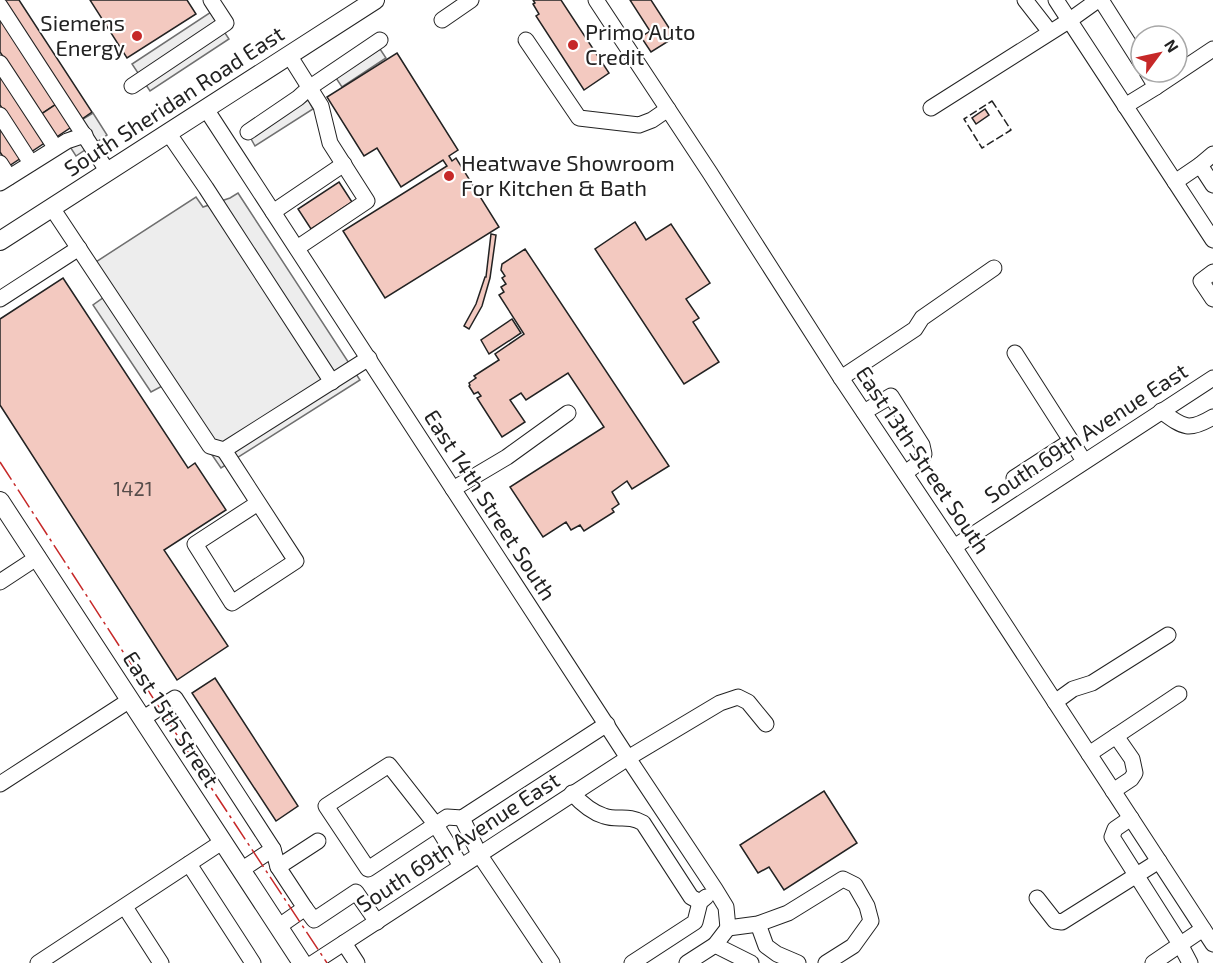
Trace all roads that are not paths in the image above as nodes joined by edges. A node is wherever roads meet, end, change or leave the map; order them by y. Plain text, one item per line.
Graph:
1 (211, 0) edge
2 (375, 0) edge
3 (471, 0) edge
4 (596, 0) edge
5 (1025, 0) edge
6 (1056, 0) edge
7 (1099, 0) edge
8 (0, 6) edge
9 (442, 20) dead end
10 (1070, 20) junction
11 (1050, 32) junction
12 (526, 39) dead end
13 (380, 40) dead end
14 (1129, 45) edge
15 (1213, 49) edge
16 (289, 55) junction
17 (0, 63) edge
18 (1154, 84) edge
19 (132, 86) dead end
20 (1156, 87) junction
21 (309, 88) junction
22 (1125, 106) junction
23 (931, 108) dead end
24 (206, 109) junction
25 (668, 109) junction
26 (0, 115) edge
27 (248, 132) dead end
28 (168, 134) junction
29 (85, 135) junction
30 (55, 147) junction
31 (1213, 154) edge
32 (31, 162) junction
33 (0, 163) edge
34 (344, 164) junction
35 (1200, 165) junction
36 (108, 172) junction
37 (5, 180) edge
38 (1175, 182) junction
39 (1213, 185) edge
40 (52, 208) junction
41 (273, 212) junction
42 (1213, 240) edge
43 (0, 241) edge
44 (79, 248) junction
45 (297, 248) junction
46 (994, 268) dead end
47 (1213, 272) edge
48 (0, 299) edge
49 (1213, 299) edge
50 (1015, 353) dead end
51 (369, 358) junction
52 (841, 378) junction
53 (1213, 378) edge
54 (332, 382) junction
55 (1161, 411) junction
56 (864, 412) junction
57 (568, 413) dead end
58 (1213, 417) edge
59 (1071, 441) junction
60 (224, 450) junction
61 (1084, 461) junction
62 (905, 473) junction
63 (1014, 478) dead end
64 (453, 489) junction
65 (0, 501) edge
66 (258, 503) junction
67 (954, 547) junction
68 (38, 557) junction
69 (0, 582) edge
70 (1168, 635) dead end
71 (1179, 694) dead end
72 (130, 700) junction
73 (1055, 702) junction
74 (142, 719) junction
75 (607, 724) junction
76 (766, 724) dead end
77 (1116, 736) junction
78 (1089, 754) junction
79 (628, 758) junction
80 (0, 784) edge
81 (1113, 791) junction
82 (572, 793) junction
83 (660, 805) junction
84 (462, 818) junction
85 (1131, 818) junction
86 (643, 823) junction
87 (436, 825) junction
88 (318, 841) dead end
89 (222, 842) junction
90 (273, 849) junction
91 (479, 854) junction
92 (1159, 861) junction
93 (189, 864) junction
94 (461, 866) junction
95 (278, 867) junction
96 (241, 870) junction
97 (1136, 875) junction
98 (1172, 881) junction
99 (715, 889) junction
100 (1149, 896) junction
101 (1037, 898) dead end
102 (700, 903) junction
103 (125, 907) junction
104 (305, 908) junction
105 (377, 922) junction
106 (758, 924) junction
107 (278, 927) junction
108 (728, 928) junction
109 (1210, 937) edge
110 (344, 943) junction
111 (1180, 944) junction
112 (715, 945) junction
113 (691, 962) edge
114 (38, 963) edge
115 (161, 963) edge
116 (253, 963) edge
117 (303, 963) edge
118 (314, 963) edge
119 (357, 963) edge
120 (552, 963) edge
121 (632, 963) edge
122 (751, 963) edge
123 (798, 963) edge
124 (826, 963) edge
125 (1154, 963) edge
126 (1190, 963) edge

1 - 19 street
2 - 16 main road, South Sheridan Road East
3 - 9 street
4 - 25 street, East 13th Street South
5 - 11 street
6 - 10 street
7 - 10 street
7 - 14 street
8 - 29 street
10 - 11 street
10 - 22 street
11 - 23 street
12 - 25 street
13 - 21 street
15 - 20 street
16 - 21 street
16 - 24 main road, South Sheridan Road East
17 - 30 street
18 - 20 street
20 - 22 street
21 - 27 street
21 - 34 street
22 - 38 street
24 - 28 main road, South Sheridan Road East
24 - 41 street, East 14th Street South
25 - 52 street, East 13th Street South
26 - 32 street
28 - 36 main road, South Sheridan Road East
28 - 54 street
29 - 30 street
29 - 36 street
30 - 32 street
31 - 35 street
32 - 37 street
33 - 37 street
34 - 41 street
34 - 45 street
35 - 38 street
35 - 39 street
36 - 40 main road, South Sheridan Road East
38 - 42 street
40 - 43 main road, South Sheridan Road East
40 - 44 street
41 - 45 street, East 14th Street South
44 - 48 street
44 - 60 street
45 - 51 street, East 14th Street South
46 - 52 street
47 - 49 street
50 - 59 street
51 - 54 street
51 - 64 street, East 14th Street South
52 - 56 street, East 13th Street South
53 - 55 street, South 69th Avenue East
54 - 60 street
55 - 58 street
55 - 61 street, South 69th Avenue East
56 - 62 street, East 13th Street South
56 - 62 street
57 - 64 street
59 - 61 street
59 - 63 street
60 - 66 street
61 - 67 street, South 69th Avenue East
62 - 67 street, East 13th Street South
64 - 75 street, East 14th Street South
65 - 68 main road, East 15th Street
66 - 66 street
67 - 73 street, East 13th Street South
68 - 69 street
68 - 72 main road, East 15th Street
70 - 73 street
71 - 77 street
72 - 74 main road, East 15th Street
72 - 80 street
73 - 78 street, East 13th Street South
74 - 89 main road, East 15th Street
74 - 90 street
75 - 79 street, East 14th Street South
75 - 84 street
76 - 79 street, South 69th Avenue East
77 - 78 street
77 - 81 street
78 - 81 street, East 13th Street South
79 - 82 street, South 69th Avenue East
79 - 83 street, East 14th Street South
81 - 85 street, East 13th Street South
82 - 86 street
82 - 91 street, South 69th Avenue East
83 - 86 street
83 - 99 street, East 14th Street South
84 - 87 street
84 - 91 street
85 - 92 street, East 13th Street South
85 - 97 street
86 - 102 street
87 - 87 street
87 - 94 street
88 - 95 street
89 - 93 street
89 - 96 main road, East 15th Street
90 - 95 street
90 - 96 street
91 - 94 street, South 69th Avenue East
91 - 120 street
92 - 97 street
92 - 98 street, East 13th Street South
93 - 103 street
93 - 116 street
94 - 105 street, South 69th Avenue East
95 - 104 street
96 - 107 main road, East 15th Street
97 - 100 street
97 - 101 street
98 - 100 street
98 - 109 street, East 13th Street South
99 - 102 street
99 - 108 street, East 14th Street South
100 - 111 street
102 - 121 street
103 - 114 street
103 - 115 street
104 - 105 street
104 - 107 street
105 - 110 street, South 69th Avenue East
106 - 108 street
106 - 123 street
106 - 124 street
107 - 117 main road, East 15th Street
108 - 112 street
109 - 111 street
110 - 118 street, South 69th Avenue East
110 - 119 street
111 - 125 street
111 - 126 street
112 - 113 street
112 - 122 street

